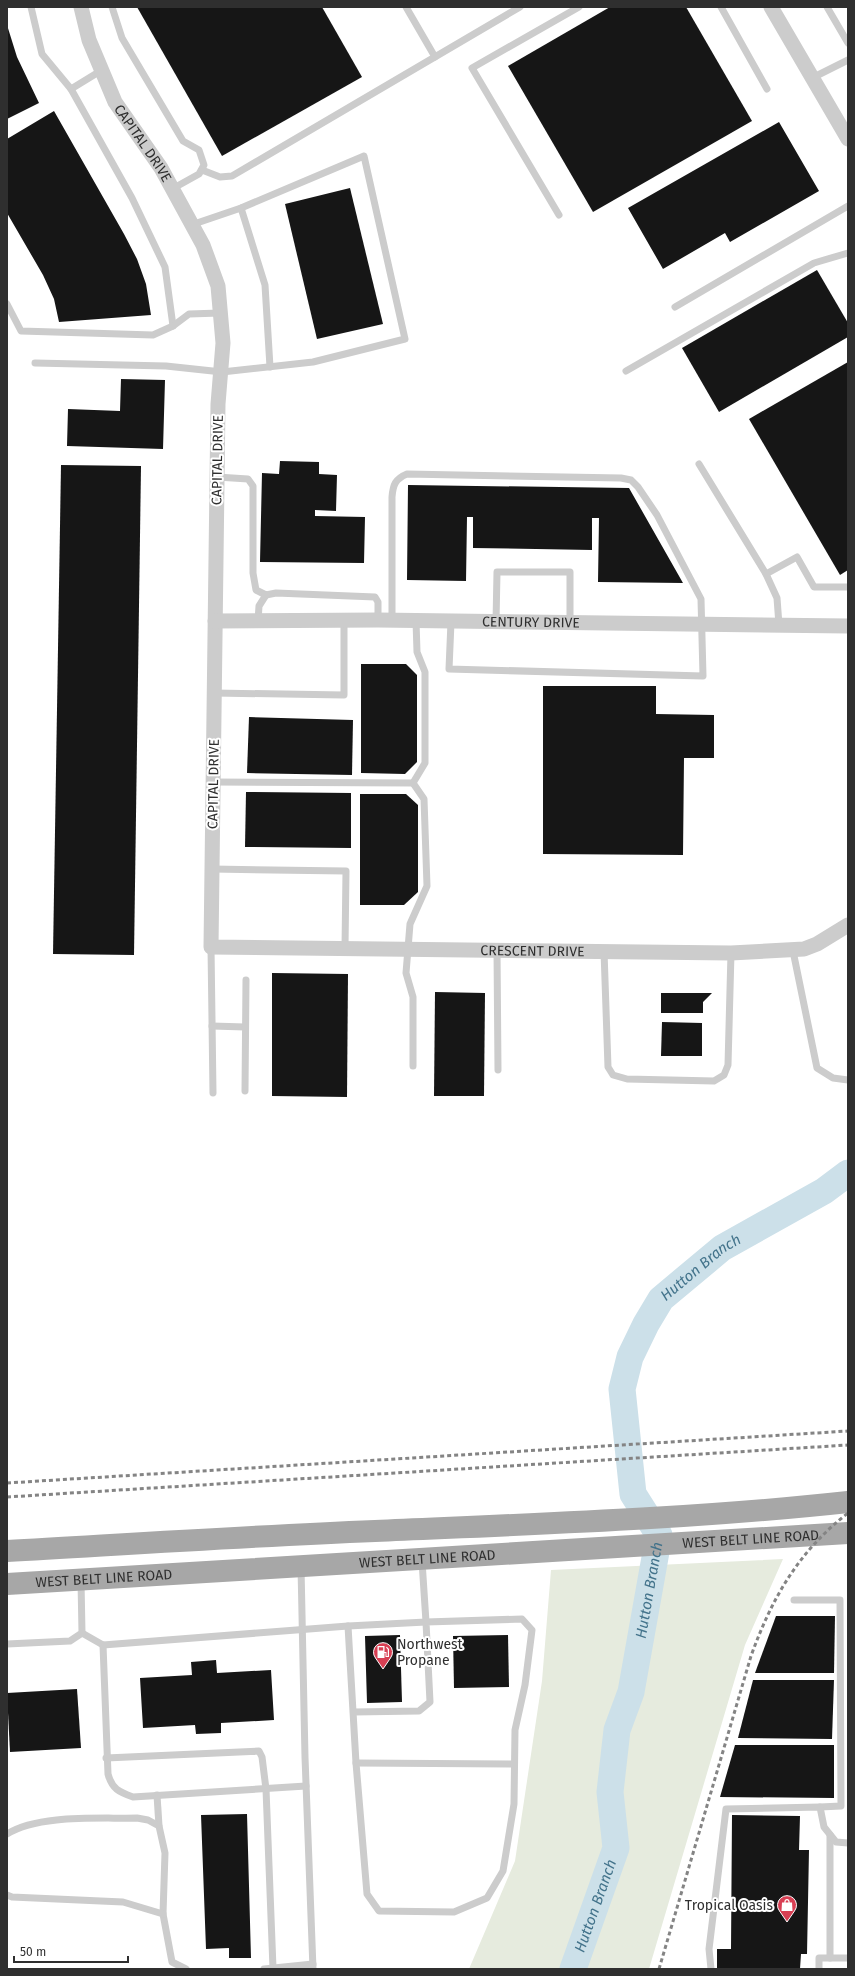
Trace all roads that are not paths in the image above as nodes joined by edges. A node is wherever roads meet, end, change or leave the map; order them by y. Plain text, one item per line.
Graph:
1 (31, 7) edge
2 (81, 7) edge
3 (112, 7) edge
4 (406, 7) edge
5 (520, 7) edge
6 (579, 7) edge
7 (721, 7) edge
8 (771, 7) edge
9 (827, 7) edge
10 (848, 44) edge
11 (435, 57) junction
12 (848, 60) edge
13 (102, 70) junction
14 (812, 78) junction
15 (71, 89) junction
16 (767, 89) dead end
17 (848, 139) edge
18 (202, 170) junction
19 (172, 189) junction
20 (848, 206) edge
21 (241, 208) junction
22 (559, 215) dead end
23 (192, 225) junction
24 (847, 256) edge
25 (7, 304) edge
26 (676, 307) dead end
27 (220, 313) junction
28 (173, 326) junction
29 (35, 363) dead end
30 (270, 368) junction
31 (626, 371) dead end
32 (222, 372) junction
33 (699, 464) dead end
34 (217, 477) junction
35 (766, 574) junction
36 (848, 587) edge
37 (266, 595) junction
38 (258, 620) junction
39 (344, 620) junction
40 (385, 620) junction
41 (215, 621) junction
42 (416, 621) junction
43 (451, 622) junction
44 (496, 622) junction
45 (570, 622) junction
46 (703, 624) junction
47 (779, 625) junction
48 (848, 626) edge
49 (214, 694) junction
50 (213, 782) junction
51 (413, 783) junction
52 (212, 869) junction
53 (848, 925) edge
54 (211, 947) junction
55 (345, 948) junction
56 (408, 948) junction
57 (497, 950) junction
58 (604, 951) junction
59 (793, 951) junction
60 (731, 953) junction
61 (246, 980) dead end
62 (212, 1026) junction
63 (245, 1027) junction
64 (413, 1066) dead end
65 (498, 1070) dead end
66 (848, 1080) edge
67 (245, 1091) dead end
68 (213, 1093) dead end
69 (848, 1502) edge
70 (848, 1533) edge
71 (301, 1534) junction
72 (7, 1551) edge
73 (422, 1559) junction
74 (302, 1566) junction
75 (81, 1579) junction
76 (7, 1584) edge
77 (794, 1600) dead end
78 (426, 1622) junction
79 (348, 1626) junction
80 (302, 1630) junction
81 (82, 1633) junction
82 (7, 1644) edge
83 (103, 1645) junction
84 (354, 1712) junction
85 (106, 1758) junction
86 (356, 1763) junction
87 (514, 1764) junction
88 (306, 1786) junction
89 (266, 1789) junction
90 (157, 1795) junction
91 (820, 1807) junction
92 (159, 1826) junction
93 (7, 1834) edge
94 (830, 1834) junction
95 (848, 1843) edge
96 (7, 1895) edge
97 (164, 1914) junction
98 (830, 1958) junction
99 (848, 1958) edge
100 (313, 1966) edge
101 (274, 1968) edge
102 (186, 1969) edge
103 (264, 1969) edge
104 (711, 1969) edge
105 (819, 1969) edge

1 - 15 lane
2 - 13 street, CAPITAL DRIVE
3 - 18 lane
4 - 11 lane
5 - 11 lane
6 - 22 lane
7 - 16 lane
8 - 14 street
9 - 10 lane
11 - 18 lane
12 - 14 lane
13 - 15 lane
13 - 19 street, CAPITAL DRIVE
14 - 17 street
15 - 28 lane
18 - 19 lane
19 - 23 street, CAPITAL DRIVE
20 - 26 lane
21 - 23 lane
21 - 30 lane
21 - 30 lane
23 - 27 street, CAPITAL DRIVE
24 - 31 lane
25 - 28 lane
27 - 28 lane
27 - 32 street, CAPITAL DRIVE
29 - 32 lane
30 - 32 lane
32 - 34 street, CAPITAL DRIVE
33 - 35 lane
34 - 37 lane
34 - 41 street, CAPITAL DRIVE
35 - 36 lane
35 - 47 lane
37 - 38 lane
37 - 40 lane
38 - 39 street, CENTURY DRIVE
38 - 41 street, CENTURY DRIVE
39 - 40 street, CENTURY DRIVE
39 - 49 lane
40 - 42 street, CENTURY DRIVE
40 - 46 lane
41 - 49 street, CAPITAL DRIVE
42 - 43 street, CENTURY DRIVE
42 - 51 lane
43 - 44 street, CENTURY DRIVE
43 - 46 lane
44 - 45 street, CENTURY DRIVE
44 - 45 lane
45 - 46 street, CENTURY DRIVE
46 - 47 street, CENTURY DRIVE
47 - 48 street, CENTURY DRIVE
49 - 50 street, CAPITAL DRIVE
50 - 51 lane
50 - 52 street, CAPITAL DRIVE
51 - 56 lane
52 - 54 street, CAPITAL DRIVE
52 - 55 lane
53 - 59 street, CRESCENT DRIVE
54 - 55 street, CRESCENT DRIVE
54 - 62 lane
55 - 56 street, CRESCENT DRIVE
56 - 57 street, CRESCENT DRIVE
56 - 64 lane
57 - 58 street, CRESCENT DRIVE
57 - 65 lane
58 - 60 street, CRESCENT DRIVE
58 - 60 lane
59 - 60 street, CRESCENT DRIVE
59 - 66 lane
61 - 63 lane
62 - 63 lane
62 - 68 lane
63 - 67 lane
69 - 71 main road, WEST BELT LINE ROAD
70 - 73 main road, WEST BELT LINE ROAD
71 - 72 main road, WEST BELT LINE ROAD
71 - 74 main road
73 - 74 main road, WEST BELT LINE ROAD
73 - 78 lane
74 - 75 main road, WEST BELT LINE ROAD
74 - 80 lane
75 - 76 main road, WEST BELT LINE ROAD
75 - 81 lane
77 - 91 lane
78 - 79 lane
78 - 84 lane
78 - 87 lane
79 - 80 lane
79 - 84 lane
80 - 83 lane
80 - 88 lane
81 - 82 lane
81 - 83 lane
83 - 85 lane
84 - 86 lane
85 - 89 lane
85 - 90 lane
86 - 87 lane
86 - 87 lane
88 - 89 lane
88 - 100 lane
89 - 90 lane
89 - 101 lane
90 - 92 lane
91 - 94 lane
91 - 104 lane
92 - 93 lane
92 - 97 lane
94 - 95 lane
94 - 98 lane
96 - 97 lane
97 - 102 lane
98 - 99 lane
98 - 105 lane
100 - 101 lane
101 - 103 lane

